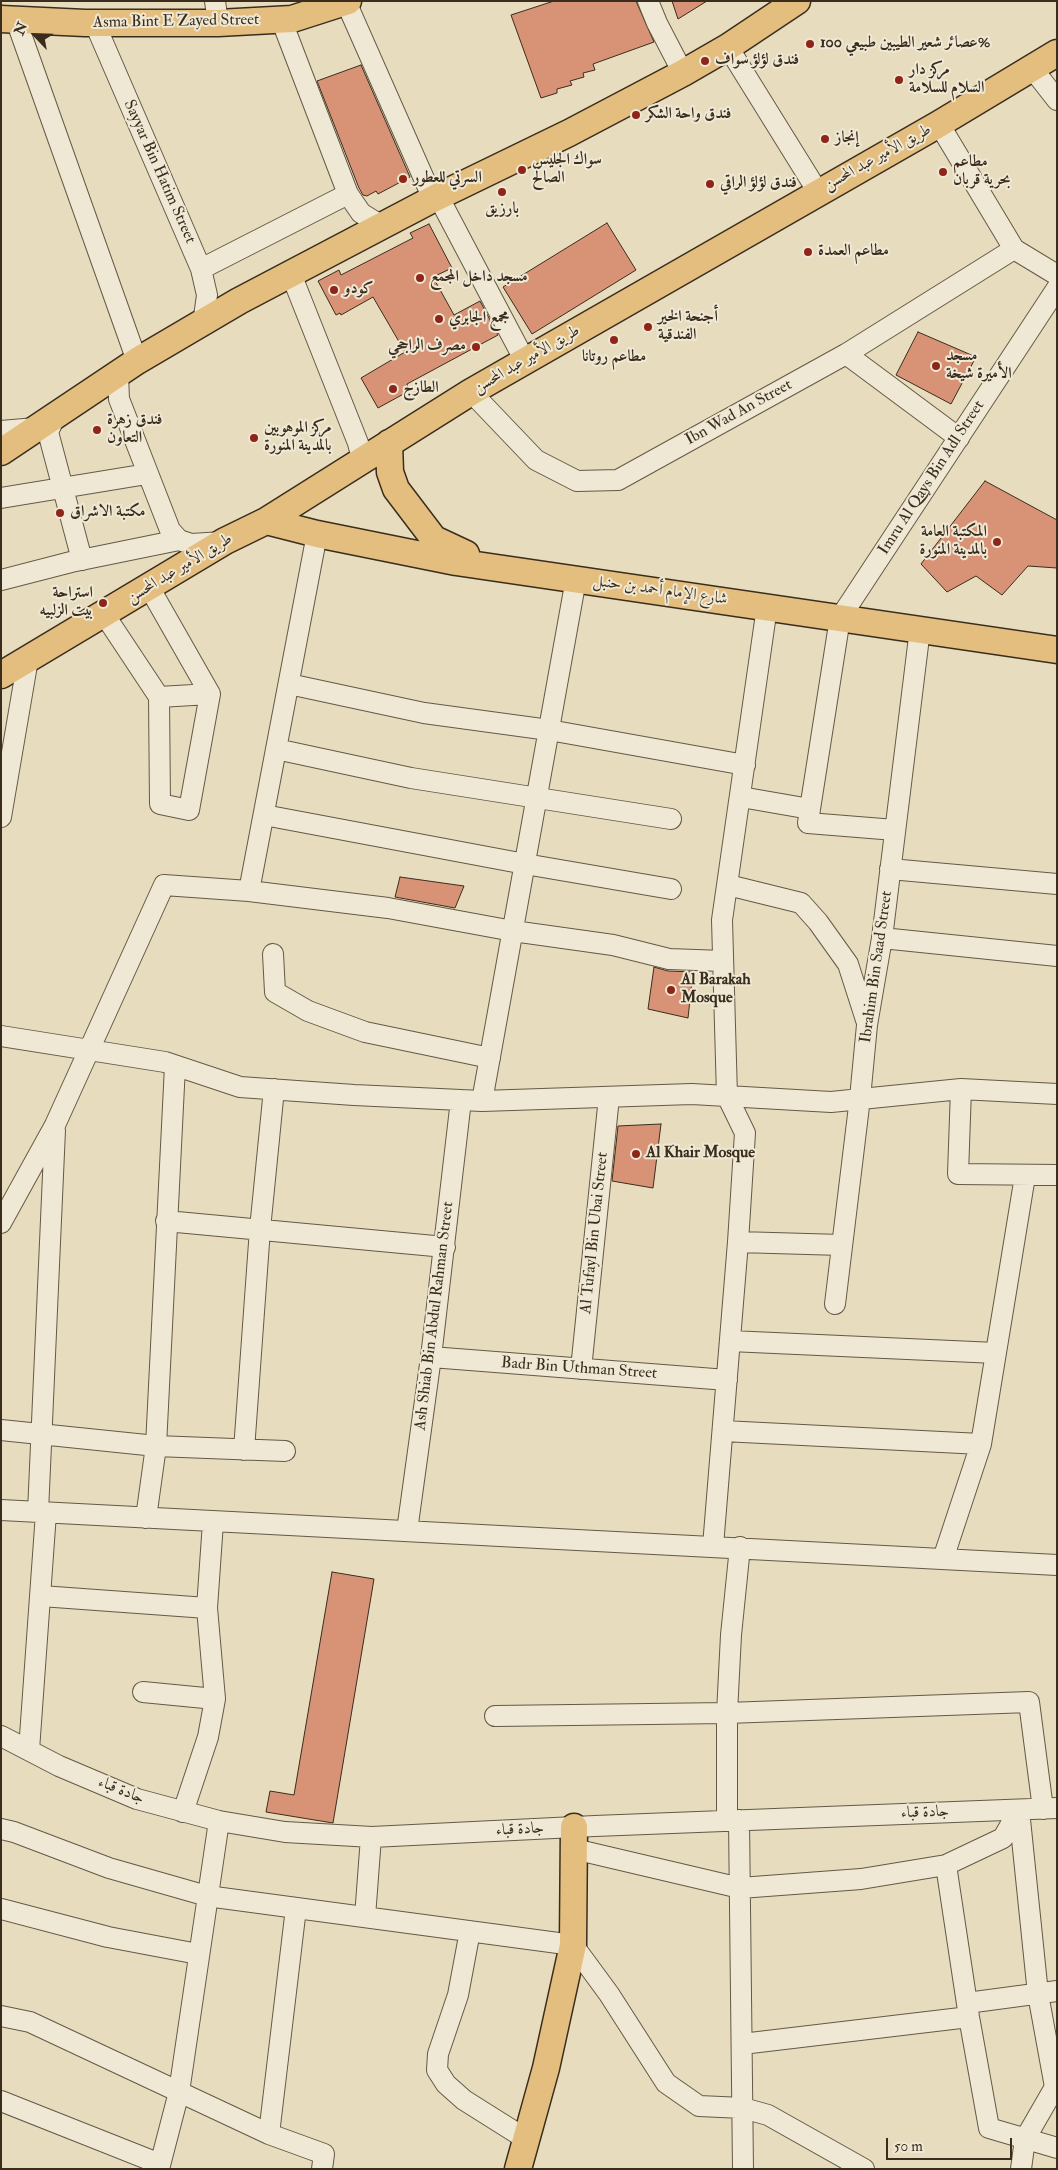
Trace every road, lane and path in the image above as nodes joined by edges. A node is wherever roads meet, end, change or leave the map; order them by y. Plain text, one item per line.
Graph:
1 (648, 1) edge
2 (797, 1) edge
3 (347, 2) edge
4 (216, 12) edge
5 (9, 19) edge
6 (281, 19) junction
7 (95, 24) junction
8 (728, 47) junction
9 (1057, 53) edge
10 (1032, 68) junction
11 (683, 73) junction
12 (1057, 100) edge
13 (938, 124) junction
14 (818, 192) junction
15 (348, 194) junction
16 (435, 198) junction
17 (382, 226) junction
18 (1014, 249) junction
19 (201, 269) junction
20 (291, 274) junction
21 (1057, 275) edge
22 (1057, 288) edge
23 (203, 324) junction
24 (846, 354) junction
25 (525, 361) junction
26 (128, 368) junction
27 (471, 392) junction
28 (48, 422) junction
29 (1, 431) edge
30 (958, 438) junction
31 (389, 443) junction
32 (1, 452) edge
33 (362, 459) junction
34 (147, 474) junction
35 (63, 487) junction
36 (1, 498) edge
37 (266, 521) junction
38 (316, 534) junction
39 (179, 540) junction
40 (224, 541) junction
41 (82, 560) junction
42 (496, 568) junction
43 (576, 579) junction
44 (1, 580) edge
45 (149, 587) junction
46 (767, 607) junction
47 (104, 614) junction
48 (840, 618) junction
49 (920, 629) junction
50 (1057, 650) edge
51 (28, 659) junction
52 (1, 675) edge
53 (289, 684) junction
54 (210, 694) junction
55 (159, 698) junction
56 (549, 730) junction
57 (276, 749) junction
58 (745, 765) junction
59 (537, 796) junction
60 (741, 797) junction
61 (810, 809) junction
62 (264, 815) junction
63 (1, 817) edge
64 (671, 819) dead end
65 (895, 830) junction
66 (525, 864) junction
67 (890, 869) junction
68 (1057, 884) edge
69 (728, 885) junction
70 (671, 889) dead end
71 (249, 891) junction
72 (513, 930) junction
73 (882, 938) junction
74 (273, 954) dead end
75 (1057, 956) edge
76 (724, 961) junction
77 (867, 1025) junction
78 (1, 1036) edge
79 (90, 1050) junction
80 (490, 1058) junction
81 (175, 1066) junction
82 (274, 1089) junction
83 (961, 1089) junction
84 (1057, 1094) edge
85 (727, 1096) junction
86 (609, 1097) junction
87 (860, 1098) junction
88 (461, 1100) junction
89 (482, 1101) junction
90 (55, 1125) junction
91 (1057, 1175) edge
92 (1026, 1176) junction
93 (166, 1221) junction
94 (1, 1223) edge
95 (260, 1229) junction
96 (738, 1242) junction
97 (842, 1246) junction
98 (445, 1247) junction
99 (835, 1304) dead end
100 (730, 1340) junction
101 (996, 1353) junction
102 (431, 1357) junction
103 (581, 1369) junction
104 (727, 1380) junction
105 (1, 1430) edge
106 (723, 1431) junction
107 (42, 1435) junction
108 (981, 1444) junction
109 (156, 1446) junction
110 (244, 1450) junction
111 (285, 1452) dead end
112 (1, 1510) edge
113 (42, 1512) junction
114 (146, 1518) junction
115 (213, 1522) junction
116 (407, 1531) junction
117 (713, 1546) junction
118 (740, 1548) junction
119 (943, 1559) junction
120 (1057, 1565) edge
121 (41, 1596) junction
122 (207, 1608) junction
123 (143, 1692) dead end
124 (215, 1699) junction
125 (727, 1713) junction
126 (495, 1716) dead end
127 (1, 1736) edge
128 (29, 1750) junction
129 (1050, 1809) edge
130 (1019, 1810) junction
131 (183, 1812) junction
132 (219, 1821) junction
133 (733, 1821) junction
134 (1, 1830) edge
135 (371, 1837) junction
136 (574, 1838) junction
137 (946, 1865) junction
138 (740, 1888) junction
139 (207, 1896) junction
140 (296, 1908) junction
141 (1, 1909) edge
142 (365, 1917) junction
143 (470, 1932) junction
144 (573, 1945) junction
145 (198, 1954) junction
146 (1047, 1993) edge
147 (968, 2010) junction
148 (1, 2016) edge
149 (742, 2044) junction
150 (1056, 2087) edge
151 (179, 2092) junction
152 (1, 2101) edge
153 (743, 2108) junction
154 (269, 2134) junction
155 (526, 2139) junction
156 (1025, 2139) junction
157 (1057, 2148) edge
158 (159, 2166) edge
159 (322, 2169) edge
160 (518, 2169) edge
161 (742, 2169) edge
162 (864, 2169) edge
163 (1021, 2169) edge

1 - 11 street
2 - 8 main road
3 - 6 main road, Asma Bint E Zayed Street
3 - 16 street
4 - 6 main road, Asma Bint E Zayed Street
4 - 7 main road, Asma Bint E Zayed Street
5 - 7 main road, Asma Bint E Zayed Street
5 - 26 street
6 - 15 street
7 - 19 street, Sayyar Bin Hatim Street
8 - 11 main road
8 - 14 street
9 - 10 main road, طريق الأمير عبد المحسن
10 - 12 street
10 - 13 main road, طريق الأمير عبد المحسن
11 - 16 main road
13 - 14 main road, طريق الأمير عبد المحسن
13 - 18 street
14 - 25 main road, طريق الأمير عبد المحسن
15 - 17 street
15 - 19 street
16 - 17 main road
16 - 25 street
17 - 20 main road
18 - 21 street
18 - 24 street, Ibn Wad An Street
19 - 23 street, Sayyar Bin Hatim Street
20 - 23 main road
20 - 33 street
22 - 30 street, Imru Al Qays Bin Adl Street
23 - 26 main road
24 - 27 street, Ibn Wad An Street
24 - 30 street
25 - 27 main road, طريق الأمير عبد المحسن
26 - 28 main road
26 - 34 street
27 - 31 main road, طريق الأمير عبد المحسن
28 - 29 street
28 - 32 main road
28 - 35 street
30 - 48 street, Imru Al Qays Bin Adl Street
31 - 33 main road, طريق الأمير عبد المحسن
31 - 42 main road
33 - 37 main road, طريق الأمير عبد المحسن
34 - 35 street
34 - 39 street
35 - 36 street
35 - 41 street
37 - 38 main road, شارع الإمام أحمد بن حنبل
37 - 40 main road, طريق الأمير عبد المحسن
38 - 42 main road, شارع الإمام أحمد بن حنبل
38 - 53 street
39 - 40 street
39 - 41 street
40 - 45 main road, طريق الأمير عبد المحسن
41 - 44 street
42 - 43 main road, شارع الإمام أحمد بن حنبل
43 - 46 main road, شارع الإمام أحمد بن حنبل
43 - 56 street
45 - 47 main road, طريق الأمير عبد المحسن
45 - 54 street
46 - 48 main road, شارع الإمام أحمد بن حنبل
46 - 58 street
47 - 51 main road, طريق الأمير عبد المحسن
47 - 55 street
48 - 49 main road, شارع الإمام أحمد بن حنبل
48 - 61 street
49 - 50 main road, شارع الإمام أحمد بن حنبل
49 - 65 street, Ibrahim Bin Saad Street
51 - 52 main road, طريق الأمير عبد المحسن
51 - 63 street
53 - 56 street
53 - 57 street
54 - 55 street
54 - 55 street
56 - 58 street
56 - 59 street
57 - 59 street
57 - 62 street
58 - 60 street
59 - 64 street
59 - 66 street
60 - 61 street
60 - 69 street
61 - 65 street
62 - 66 street
62 - 71 street
65 - 67 street, Ibrahim Bin Saad Street
66 - 70 street
66 - 72 street
67 - 68 street
67 - 73 street, Ibrahim Bin Saad Street
69 - 76 street
69 - 77 street
71 - 72 street
71 - 79 street
72 - 76 street
72 - 80 street
73 - 75 street
73 - 77 street, Ibrahim Bin Saad Street
74 - 80 street
76 - 85 street
77 - 87 street, Ibrahim Bin Saad Street
78 - 79 street
79 - 81 street
79 - 90 street
80 - 89 street
81 - 82 street
81 - 93 street
82 - 88 street
82 - 95 street
83 - 84 street
83 - 87 street
83 - 92 street
85 - 86 street
85 - 87 street
85 - 96 street
86 - 89 street
86 - 103 street, Al Tufayl Bin Ubai Street
87 - 97 street, Ibrahim Bin Saad Street
88 - 89 street
88 - 98 street, Ash Shiab Bin Abdul Rahman Street
90 - 94 street
90 - 107 street
91 - 92 street
92 - 101 street
93 - 95 street
93 - 109 street
95 - 98 street
95 - 110 street
96 - 97 street
96 - 100 street
97 - 99 street, Ibrahim Bin Saad Street
98 - 102 street, Ash Shiab Bin Abdul Rahman Street
100 - 101 street
100 - 104 street
101 - 108 street
102 - 103 street, Badr Bin Uthman Street
102 - 116 street, Ash Shiab Bin Abdul Rahman Street
103 - 104 street, Badr Bin Uthman Street
104 - 106 street
105 - 107 street
106 - 108 street
106 - 117 street
107 - 109 street
107 - 113 street
108 - 119 street
109 - 110 street
109 - 114 street
110 - 111 street
112 - 113 street
113 - 114 street
113 - 121 street
114 - 115 street
115 - 116 street
115 - 122 street
116 - 117 street
117 - 118 street
118 - 119 street
118 - 125 street
119 - 120 street
121 - 122 street
121 - 128 street
122 - 124 street
123 - 124 street
124 - 131 street
125 - 126 street
125 - 129 street
125 - 133 street
127 - 128 street, جادة قباء
128 - 131 street, جادة قباء
129 - 130 street, جادة قباء
130 - 133 street, جادة قباء
130 - 137 street
130 - 146 street
131 - 132 street, جادة قباء
132 - 135 street, جادة قباء
132 - 139 street
133 - 136 street, جادة قباء
133 - 138 street
134 - 139 street
135 - 136 street, جادة قباء
135 - 142 street
136 - 138 street
136 - 144 main road
137 - 138 street
137 - 147 street
138 - 149 street
139 - 140 street
139 - 145 street
140 - 142 street
140 - 154 street
141 - 145 street
142 - 143 street
143 - 144 street
143 - 155 street
144 - 153 street
144 - 155 main road
145 - 151 street
146 - 147 street
146 - 150 street
147 - 149 street
147 - 156 street
148 - 151 street
149 - 153 street
150 - 156 street
151 - 154 street
151 - 158 street
152 - 158 street
153 - 161 street
153 - 162 street
154 - 159 street
155 - 160 main road
156 - 157 street
156 - 163 street

